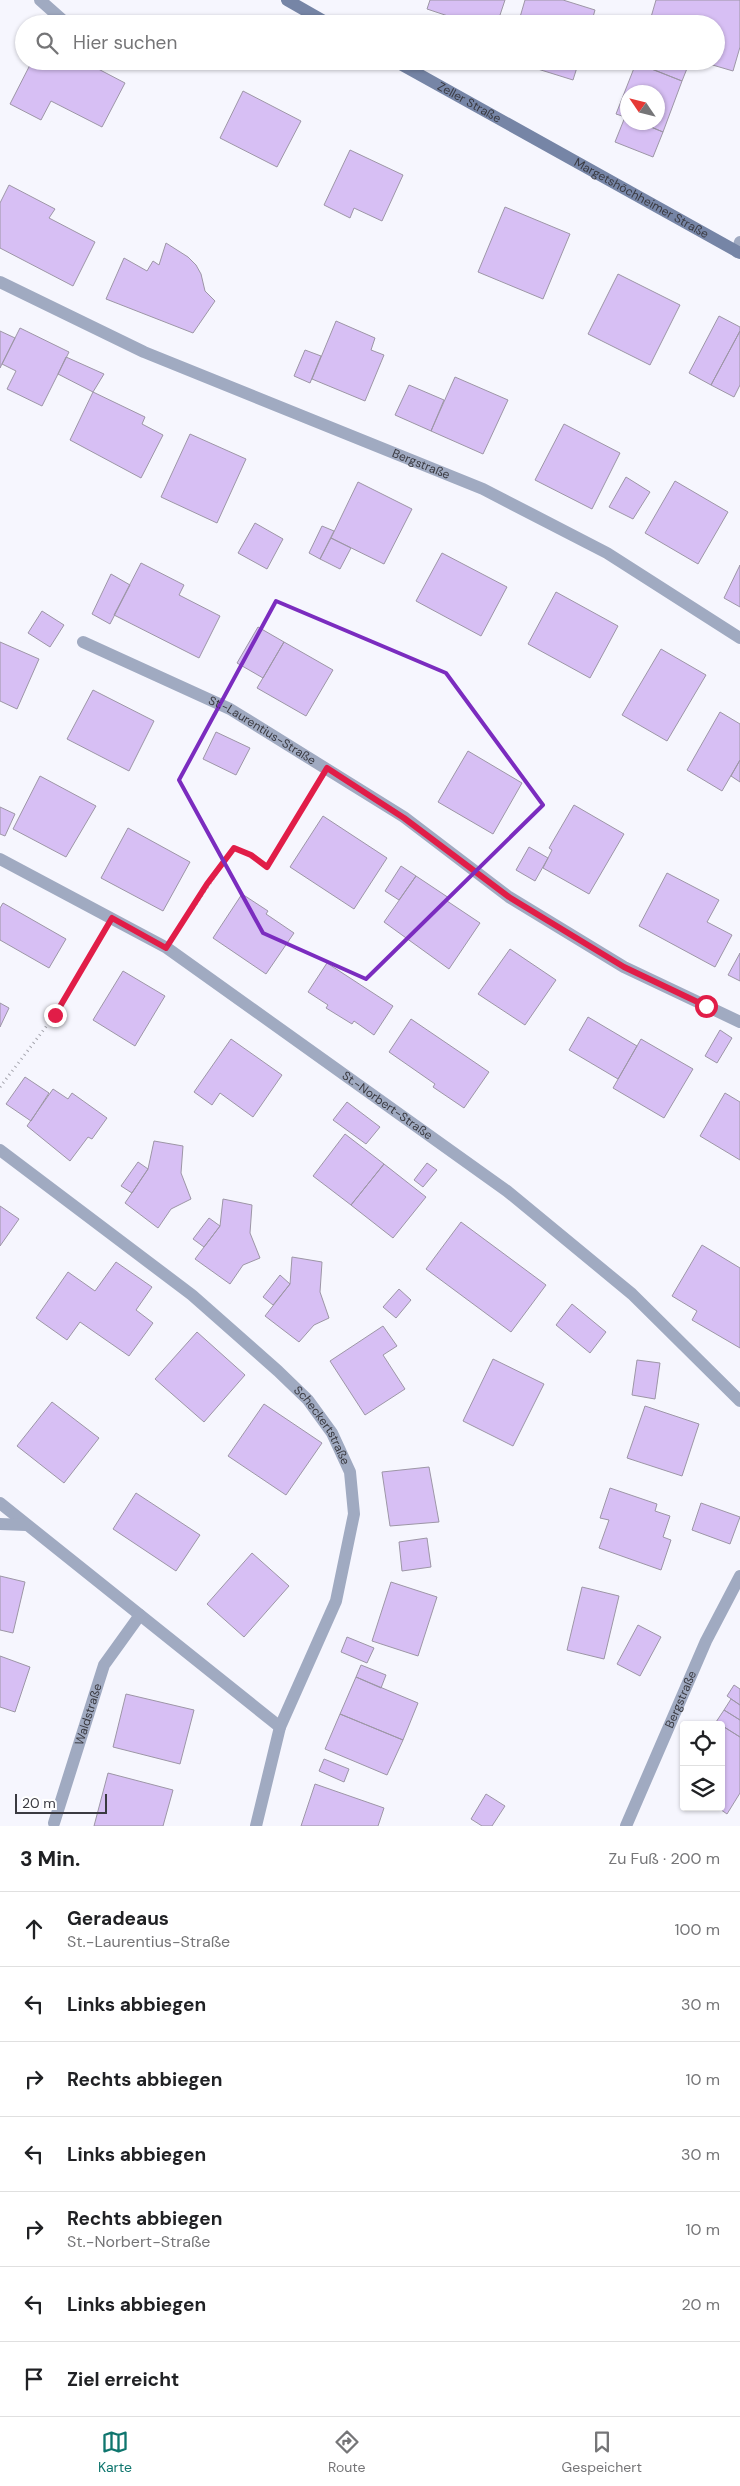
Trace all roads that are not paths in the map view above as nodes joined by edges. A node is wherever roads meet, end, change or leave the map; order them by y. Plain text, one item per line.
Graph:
1 (40, 0) edge
2 (287, 0) edge
3 (57, 15) edge
4 (313, 15) edge
5 (411, 70) edge
6 (543, 145) joint
7 (739, 249) edge
8 (0, 282) edge
9 (740, 638) edge
10 (83, 642) dead end
11 (0, 859) edge
12 (740, 1022) edge
13 (0, 1150) edge
14 (740, 1401) edge
15 (0, 1502) edge
16 (0, 1524) edge
17 (26, 1526) junction
18 (740, 1576) edge
19 (140, 1616) junction
20 (280, 1727) junction
21 (54, 1823) dead end
22 (256, 1826) edge
23 (626, 1826) edge

1 - 3 street
2 - 4 street
5 - 6 street, Zeller Straße
6 - 7 street, Margetshöchheimer Straße
8 - 9 street, Bergstraße
10 - 12 street, St.-Laurentius-Straße
11 - 14 street, St.-Norbert-Straße
13 - 20 street, Scheckertstraße
15 - 17 street
16 - 17 street
17 - 19 street
18 - 23 street, Bergstraße
19 - 20 street
19 - 21 street, Waldstraße
20 - 22 street, Scheckertstraße

